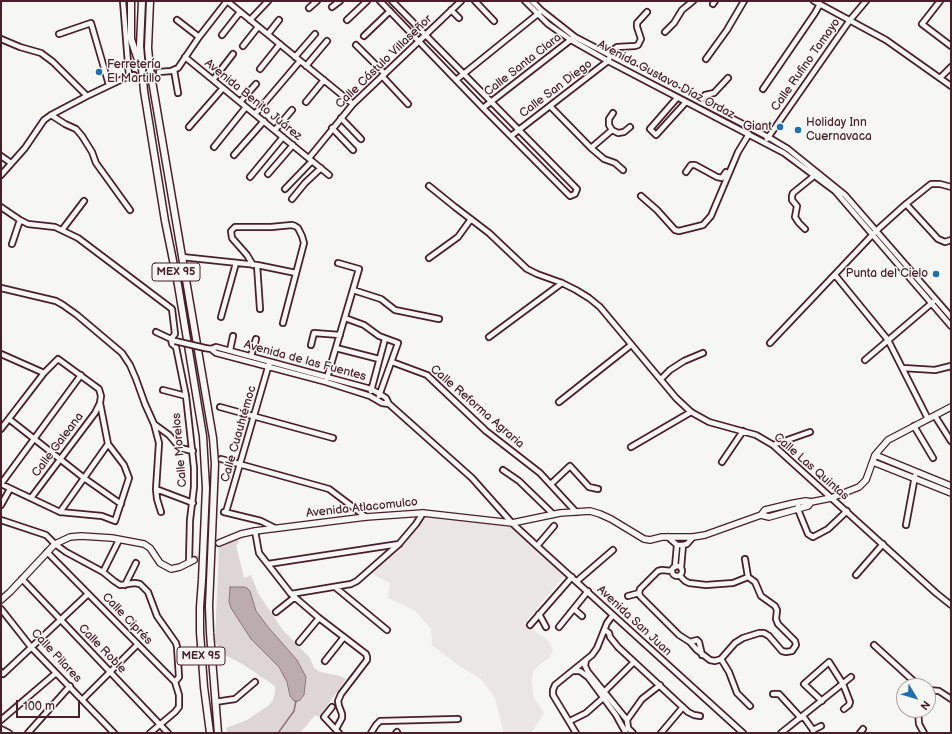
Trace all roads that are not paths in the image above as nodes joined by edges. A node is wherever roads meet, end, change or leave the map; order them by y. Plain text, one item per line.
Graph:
1 (123, 1) edge
2 (131, 1) edge
3 (142, 1) edge
4 (150, 1) edge
5 (227, 1) edge
6 (268, 1) edge
7 (317, 1) edge
8 (340, 1) edge
9 (367, 1) edge
10 (380, 1) edge
11 (392, 1) edge
12 (460, 1) edge
13 (475, 1) edge
14 (525, 1) edge
15 (693, 1) edge
16 (744, 1) edge
17 (814, 1) edge
18 (866, 1) edge
19 (940, 1) edge
20 (533, 3) edge
21 (820, 4) junction
22 (332, 7) dead end
23 (309, 8) dead end
24 (451, 10) junction
25 (390, 11) junction
26 (240, 12) junction
27 (647, 12) dead end
28 (540, 13) junction
29 (458, 18) dead end
30 (177, 20) dead end
31 (250, 20) junction
32 (279, 20) dead end
33 (347, 20) dead end
34 (850, 20) junction
35 (494, 21) dead end
36 (258, 27) junction
37 (665, 32) dead end
38 (59, 34) dead end
39 (268, 34) junction
40 (315, 34) dead end
41 (222, 35) dead end
42 (426, 35) junction
43 (364, 36) dead end
44 (199, 37) junction
45 (1, 39) edge
46 (573, 39) junction
47 (327, 41) dead end
48 (419, 42) junction
49 (280, 44) junction
50 (356, 45) dead end
51 (243, 46) dead end
52 (951, 46) edge
53 (234, 54) dead end
54 (296, 55) junction
55 (610, 56) junction
56 (185, 57) junction
57 (706, 59) dead end
58 (300, 61) junction
59 (608, 61) junction
60 (306, 66) junction
61 (951, 67) edge
62 (141, 69) junction
63 (260, 69) dead end
64 (174, 70) junction
65 (159, 72) tunnel mouth
66 (463, 74) junction
67 (383, 75) junction
68 (728, 78) dead end
69 (940, 78) junction
70 (213, 80) junction
71 (324, 80) junction
72 (456, 80) junction
73 (256, 84) dead end
74 (109, 85) junction
75 (951, 86) edge
76 (223, 88) junction
77 (763, 89) dead end
78 (178, 92) dead end
79 (87, 96) junction
80 (677, 98) junction
81 (240, 102) junction
82 (306, 102) dead end
83 (490, 102) junction
84 (686, 102) junction
85 (700, 102) junction
86 (353, 104) junction
87 (408, 104) dead end
88 (550, 106) junction
89 (246, 107) junction
90 (483, 108) junction
91 (292, 110) dead end
92 (613, 113) dead end
93 (255, 114) junction
94 (51, 115) junction
95 (725, 115) junction
96 (341, 118) junction
97 (264, 121) junction
98 (722, 121) junction
99 (189, 127) dead end
100 (630, 127) dead end
101 (332, 128) junction
102 (275, 130) junction
103 (518, 130) junction
104 (612, 130) junction
105 (749, 134) junction
106 (511, 136) junction
107 (283, 137) junction
108 (768, 137) junction
109 (361, 139) dead end
110 (765, 143) junction
111 (292, 145) junction
112 (214, 147) dead end
113 (591, 148) junction
114 (353, 150) dead end
115 (1, 156) edge
116 (234, 156) dead end
117 (310, 159) junction
118 (548, 159) junction
119 (11, 163) junction
120 (803, 164) junction
121 (541, 166) junction
122 (321, 168) junction
123 (623, 170) dead end
124 (730, 170) junction
125 (686, 172) dead end
126 (268, 174) dead end
127 (1, 175) edge
128 (329, 175) dead end
129 (814, 176) junction
130 (250, 177) dead end
131 (429, 186) dead end
132 (951, 187) edge
133 (285, 189) dead end
134 (641, 196) dead end
135 (292, 200) dead end
136 (84, 201) dead end
137 (906, 204) junction
138 (1, 207) edge
139 (130, 210) dead end
140 (471, 219) junction
141 (20, 220) junction
142 (805, 229) dead end
143 (62, 230) junction
144 (874, 233) junction
145 (951, 240) edge
146 (12, 244) dead end
147 (247, 255) junction
148 (182, 257) junction
149 (429, 258) dead end
150 (238, 263) junction
151 (338, 263) dead end
152 (255, 265) junction
153 (296, 272) junction
154 (835, 274) junction
155 (562, 283) junction
156 (1, 288) edge
157 (353, 290) junction
158 (936, 300) junction
159 (931, 303) junction
160 (260, 309) dead end
161 (221, 317) dead end
162 (951, 317) edge
163 (345, 318) junction
164 (439, 319) dead end
165 (283, 324) dead end
166 (951, 326) edge
167 (156, 332) dead end
168 (340, 335) junction
169 (234, 336) dead end
170 (488, 337) dead end
171 (256, 339) dead end
172 (385, 339) junction
173 (173, 340) junction
174 (888, 340) junction
175 (770, 343) dead end
176 (311, 345) dead end
177 (631, 345) junction
178 (336, 348) junction
179 (211, 349) junction
180 (230, 350) junction
181 (703, 353) dead end
182 (1, 354) edge
183 (251, 356) junction
184 (379, 359) junction
185 (865, 360) dead end
186 (392, 362) junction
187 (269, 364) junction
188 (951, 366) edge
189 (903, 368) junction
190 (44, 372) junction
191 (81, 375) junction
192 (327, 379) junction
193 (660, 380) junction
194 (372, 389) junction
195 (163, 390) dead end
196 (380, 394) junction
197 (186, 396) junction
198 (370, 396) junction
199 (377, 399) junction
200 (559, 402) dead end
201 (100, 403) junction
202 (389, 404) junction
203 (220, 407) dead end
204 (951, 407) edge
205 (692, 412) junction
206 (934, 416) junction
207 (254, 417) junction
208 (9, 419) junction
209 (928, 419) junction
210 (154, 424) junction
211 (914, 426) junction
212 (1, 429) edge
213 (743, 431) junction
214 (810, 432) dead end
215 (333, 438) dead end
216 (34, 439) junction
217 (951, 441) edge
218 (108, 444) junction
219 (773, 445) junction
220 (631, 447) dead end
221 (193, 451) junction
222 (875, 455) junction
223 (933, 458) dead end
224 (60, 459) junction
225 (221, 459) dead end
226 (722, 462) dead end
227 (872, 462) junction
228 (240, 465) junction
229 (503, 470) dead end
230 (916, 472) junction
231 (84, 478) junction
232 (915, 479) junction
233 (1, 484) edge
234 (551, 484) junction
235 (951, 486) edge
236 (10, 489) junction
237 (156, 489) junction
238 (598, 489) dead end
239 (951, 493) edge
240 (31, 498) junction
241 (831, 498) junction
242 (193, 503) junction
243 (121, 504) junction
244 (1, 505) edge
245 (798, 506) junction
246 (846, 511) junction
247 (60, 512) junction
248 (161, 512) dead end
249 (576, 512) junction
250 (423, 513) junction
251 (553, 514) junction
252 (366, 517) junction
253 (1, 520) edge
254 (512, 523) junction
255 (906, 525) dead end
256 (554, 526) dead end
257 (275, 528) junction
258 (255, 531) junction
259 (668, 537) junction
260 (693, 537) junction
261 (120, 540) junction
262 (219, 543) tunnel mouth
263 (54, 544) junction
264 (399, 544) junction
265 (883, 544) junction
266 (676, 545) junction
267 (683, 545) junction
268 (537, 546) junction
269 (613, 550) dead end
270 (47, 552) junction
271 (745, 559) dead end
272 (191, 561) joint
273 (136, 563) dead end
274 (268, 564) junction
275 (681, 568) junction
276 (674, 569) junction
277 (103, 572) junction
278 (856, 575) dead end
279 (680, 576) junction
280 (572, 577) junction
281 (748, 577) junction
282 (22, 579) junction
283 (577, 581) junction
284 (125, 585) junction
285 (334, 587) junction
286 (588, 591) junction
287 (638, 593) junction
288 (88, 594) junction
289 (293, 595) junction
290 (628, 596) dead end
291 (1, 600) edge
292 (951, 605) edge
293 (1, 608) edge
294 (574, 609) junction
295 (276, 612) dead end
296 (540, 614) junction
297 (613, 615) junction
298 (582, 616) dead end
299 (319, 618) junction
300 (60, 620) junction
301 (530, 625) dead end
302 (546, 627) dead end
303 (559, 627) dead end
304 (386, 630) dead end
305 (605, 630) junction
306 (344, 637) junction
307 (601, 638) junction
308 (610, 638) junction
309 (299, 642) dead end
310 (690, 642) junction
311 (137, 645) junction
312 (874, 645) dead end
313 (31, 647) junction
314 (702, 654) junction
315 (720, 659) junction
316 (586, 660) junction
317 (325, 661) dead end
318 (634, 662) junction
319 (573, 670) junction
320 (110, 671) junction
321 (1, 672) edge
322 (56, 672) junction
323 (851, 677) dead end
324 (910, 678) edge
325 (175, 682) junction
326 (255, 682) dead end
327 (843, 684) junction
328 (660, 685) junction
329 (70, 686) junction
330 (605, 691) junction
331 (936, 691) edge
332 (773, 694) dead end
333 (603, 698) junction
334 (83, 699) junction
335 (951, 699) edge
336 (822, 701) junction
337 (215, 702) junction
338 (750, 706) dead end
339 (683, 707) junction
340 (332, 708) dead end
341 (844, 709) dead end
342 (700, 716) dead end
343 (802, 717) junction
344 (919, 718) edge
345 (458, 719) dead end
346 (1, 720) edge
347 (627, 720) junction
348 (570, 721) junction
349 (160, 724) junction
350 (821, 726) dead end
351 (1, 729) edge
352 (337, 731) edge
353 (813, 732) edge
354 (9, 733) edge
355 (28, 733) edge
356 (114, 733) edge
357 (150, 733) edge
358 (168, 733) edge
359 (210, 733) edge
360 (218, 733) edge
361 (371, 733) edge
362 (576, 733) edge
363 (626, 733) edge
364 (633, 733) edge
365 (661, 733) edge
366 (743, 733) edge
367 (781, 733) edge
368 (924, 733) edge

1 - 74 street
2 - 62 highway
3 - 62 highway, MEX 95
4 - 148 highway, MEX 95
5 - 26 street
5 - 44 street
6 - 31 street
7 - 23 street
8 - 22 street
9 - 33 street
10 - 25 street
11 - 42 street
12 - 24 street, Calle Cástulo Villaseñor
13 - 35 street
14 - 20 street, Avenida Gustavo Díaz Ordaz
15 - 37 street
16 - 57 street
17 - 21 street
18 - 34 street, Calle Rufino Tamayo
19 - 52 street
20 - 28 street, Avenida Gustavo Díaz Ordaz
21 - 34 street
21 - 77 street
24 - 29 street
24 - 42 street, Calle Cástulo Villaseñor
25 - 43 street
25 - 48 street
26 - 31 street
26 - 41 street
27 - 55 street
28 - 46 street, Avenida Gustavo Díaz Ordaz
28 - 66 street
30 - 44 street
31 - 36 street
32 - 39 street
34 - 69 street
34 - 108 street, Calle Rufino Tamayo
36 - 39 street
36 - 51 street
38 - 74 street
39 - 49 street
40 - 54 street
42 - 48 street, Calle Cástulo Villaseñor
42 - 66 street
44 - 56 street
45 - 79 street
46 - 55 street, Avenida Gustavo Díaz Ordaz
46 - 59 street, Avenida Gustavo Díaz Ordaz
46 - 83 street, Calle Santa Clara
47 - 60 street
48 - 67 street, Calle Cástulo Villaseñor
48 - 72 street
49 - 54 street
49 - 63 street
50 - 67 street
53 - 70 street
54 - 58 street
55 - 59 street, Calle San Diego
55 - 85 street, Avenida Gustavo Díaz Ordaz
56 - 64 street
56 - 70 street, Avenida Benito Juárez
58 - 60 street
58 - 93 street
59 - 80 street, Avenida Gustavo Díaz Ordaz
59 - 88 street, Calle San Diego
60 - 71 street
61 - 69 street
62 - 359 highway, MEX 95
64 - 65 street
64 - 78 street
66 - 72 street
66 - 83 street
67 - 86 street, Calle Cástulo Villaseñor
67 - 87 street
68 - 85 street
69 - 75 street
70 - 76 street, Avenida Benito Juárez
71 - 82 street
71 - 86 street
72 - 90 street
73 - 81 street
74 - 79 street
76 - 81 street, Avenida Benito Juárez
76 - 99 street
79 - 94 street
80 - 84 street, Avenida Gustavo Díaz Ordaz
80 - 84 street
81 - 89 street, Avenida Benito Juárez
83 - 90 street, Calle Santa Clara
83 - 103 street
84 - 98 street, Avenida Gustavo Díaz Ordaz
85 - 95 street, Avenida Gustavo Díaz Ordaz
86 - 96 street, Calle Cástulo Villaseñor
88 - 103 street, Calle San Diego
88 - 113 street
89 - 93 street, Avenida Benito Juárez
89 - 112 street
90 - 106 street
91 - 102 street
92 - 104 street
93 - 97 street, Avenida Benito Juárez
94 - 119 street
94 - 139 street
95 - 98 street
95 - 108 street, Avenida Gustavo Díaz Ordaz
96 - 101 street, Calle Cástulo Villaseñor
96 - 109 street
97 - 102 street, Avenida Benito Juárez
97 - 116 street
98 - 105 street, Avenida Gustavo Díaz Ordaz
100 - 104 street
101 - 114 street
101 - 117 street, Calle Cástulo Villaseñor
102 - 107 street, Avenida Benito Juárez
103 - 106 street, Calle San Diego
103 - 118 street
104 - 113 street
105 - 110 street, Avenida Gustavo Díaz Ordaz
105 - 124 street
106 - 121 street
107 - 111 street, Avenida Benito Juárez
107 - 130 street
108 - 110 street, Calle Rufino Tamayo
108 - 120 street, Avenida Gustavo Díaz Ordaz
110 - 120 street, Avenida Gustavo Díaz Ordaz
111 - 117 street, Avenida Benito Juárez
111 - 126 street
113 - 123 street
115 - 119 street
117 - 122 street, Avenida Benito Juárez
117 - 133 street, Calle Cástulo Villaseñor
118 - 121 street
118 - 121 street
119 - 127 street
120 - 129 street, Avenida Gustavo Díaz Ordaz
120 - 144 street, Avenida Gustavo Díaz Ordaz
122 - 128 street, Avenida Benito Juárez
122 - 135 street
124 - 125 street
124 - 134 street
129 - 142 street
129 - 144 street, Avenida Gustavo Díaz Ordaz
131 - 140 street, Calle Las Quintas
132 - 137 street
136 - 143 street
137 - 144 street
137 - 145 street
138 - 141 street
140 - 149 street
140 - 155 street, Calle Las Quintas
141 - 143 street
141 - 146 street
143 - 173 street
144 - 154 street
144 - 158 street, Avenida Gustavo Díaz Ordaz
144 - 159 street, Avenida Gustavo Díaz Ordaz
147 - 150 street
147 - 152 street
147 - 153 street
148 - 150 street
148 - 337 highway, MEX 95
150 - 152 street
150 - 161 street
151 - 157 street
152 - 153 street
152 - 160 street
153 - 165 street
154 - 174 street
154 - 175 street
155 - 170 street
155 - 177 street, Calle Las Quintas
156 - 210 street
157 - 163 street
157 - 164 street
158 - 159 street
158 - 162 street, Avenida Gustavo Díaz Ordaz
159 - 166 street, Avenida Gustavo Díaz Ordaz
159 - 174 street
163 - 168 street
163 - 172 street
167 - 173 street, Avenida de las Fuentes
168 - 176 street
168 - 178 street
169 - 180 street
171 - 183 street
172 - 184 street
172 - 186 street
173 - 179 street, Avenida de las Fuentes, bridge
173 - 197 street, Calle Morelos
174 - 185 street
174 - 189 street
177 - 193 street, Calle Las Quintas
177 - 200 street
178 - 184 street
178 - 192 street
179 - 180 street, Avenida de las Fuentes
179 - 187 street, Avenida de las Fuentes
180 - 183 street, Avenida de las Fuentes
181 - 193 street
182 - 190 street
183 - 187 street, Avenida de las Fuentes
184 - 194 street
186 - 196 street
186 - 234 street, Calle Reforma Agraria
187 - 192 street, Avenida de las Fuentes
187 - 207 street, Calle Cuauhtémoc
188 - 189 street
189 - 209 street
190 - 191 street
190 - 208 street
191 - 201 street
191 - 216 street
192 - 194 street, Avenida de las Fuentes
192 - 198 street, Avenida de las Fuentes
193 - 205 street, Calle Las Quintas
194 - 196 street, Avenida de las Fuentes
194 - 198 street
195 - 197 street
196 - 199 street
196 - 202 street, Avenida de las Fuentes
197 - 221 street, Calle Morelos
198 - 199 street, Avenida de las Fuentes
199 - 202 street, Avenida de las Fuentes
201 - 218 street
201 - 224 street, Calle Galeana
202 - 254 street, Avenida de las Fuentes
203 - 207 street
204 - 206 main road, Avenida Atlacomulco
205 - 213 street, Calle Las Quintas
205 - 220 street
206 - 209 main road, Avenida Atlacomulco
206 - 217 street
207 - 215 street
207 - 228 street, Calle Cuauhtémoc
208 - 212 street
208 - 216 street
209 - 211 main road, Avenida Atlacomulco
210 - 221 street
210 - 237 street
211 - 222 main road, Avenida Atlacomulco
211 - 223 street
213 - 219 street, Calle Las Quintas
213 - 226 street
214 - 219 street
216 - 224 street
216 - 233 street
218 - 231 street
218 - 243 street
219 - 241 street, Calle Las Quintas
221 - 242 street, Calle Morelos
222 - 227 main road, Avenida Atlacomulco
222 - 230 main road
224 - 231 street
224 - 240 street, Calle Galeana
225 - 228 street
227 - 232 main road
227 - 241 main road, Avenida Atlacomulco
228 - 252 street
228 - 257 street, Calle Cuauhtémoc
229 - 251 street
230 - 232 street
230 - 235 main road
231 - 243 street
231 - 247 street
232 - 239 main road
232 - 255 street
233 - 236 street
234 - 238 street
234 - 249 street, Calle Reforma Agraria
236 - 240 street
236 - 244 street
237 - 242 street
237 - 248 street
240 - 247 street
241 - 245 main road, Avenida Atlacomulco
241 - 246 street, Calle Las Quintas
242 - 272 street, Calle Morelos
243 - 247 street
245 - 246 street
245 - 260 main road, Avenida Atlacomulco
246 - 265 street, Calle Las Quintas
249 - 251 main road, Avenida Atlacomulco
249 - 259 main road, Avenida Atlacomulco
250 - 252 main road, Avenida Atlacomulco
250 - 254 main road, Avenida Atlacomulco
250 - 264 street
251 - 254 main road, Avenida Atlacomulco
252 - 257 main road, Avenida Atlacomulco
253 - 263 street
254 - 268 street, Avenida San Juan
256 - 268 street
257 - 258 main road, Avenida Atlacomulco
258 - 262 main road, Avenida Atlacomulco
258 - 274 street
259 - 260 main road, Avenida Atlacomulco
259 - 266 street
260 - 267 street
261 - 263 main road
261 - 272 main road
261 - 277 street
263 - 270 main road
263 - 277 street
264 - 274 street
264 - 285 street
265 - 278 street
265 - 292 street, Calle Las Quintas
266 - 267 street
266 - 276 street
267 - 275 street
268 - 280 street, Avenida San Juan
269 - 283 street
270 - 282 main road
270 - 288 street, Calle Ciprés
271 - 281 street
273 - 284 street
274 - 289 street
275 - 276 street
275 - 279 street
276 - 279 street
276 - 287 street
277 - 284 street
279 - 281 street
280 - 283 street, Avenida San Juan
280 - 296 street
281 - 315 street
282 - 291 main road
282 - 300 street, Calle Roble
283 - 286 street, Avenida San Juan
284 - 325 street
285 - 289 street
285 - 304 street
286 - 294 street
286 - 297 street, Avenida San Juan
287 - 290 street
287 - 310 street
288 - 300 street
288 - 311 street, Calle Ciprés
289 - 295 street
289 - 299 street
293 - 313 street, Calle Pilares
294 - 298 street
294 - 303 street
296 - 301 street
296 - 302 street
297 - 305 street
297 - 366 street, Avenida San Juan
299 - 306 street
299 - 309 street
300 - 313 street
300 - 320 street, Calle Roble
305 - 307 street
305 - 308 street
306 - 317 street
306 - 352 street
307 - 308 street
307 - 316 street
308 - 318 street
310 - 314 street
310 - 314 street
311 - 320 street
311 - 325 street, Calle Ciprés
312 - 324 street
313 - 321 street
313 - 322 street, Calle Pilares
314 - 315 street
315 - 338 street
316 - 319 street
316 - 330 street
318 - 328 street
318 - 330 street
319 - 333 street
319 - 348 street
320 - 334 street
320 - 349 street, Calle Roble
322 - 329 street, Calle Pilares
322 - 346 street
323 - 327 street
325 - 349 street
326 - 337 street
327 - 336 street
327 - 336 street
327 - 341 street
328 - 339 street
328 - 347 street
329 - 334 street, Calle Pilares
329 - 355 street
330 - 347 street
331 - 335 street
332 - 343 street
333 - 348 street
333 - 363 street
334 - 356 street, Calle Pilares
336 - 343 street
337 - 360 highway, MEX 95
339 - 342 street
339 - 365 street
340 - 352 street
343 - 353 street
343 - 367 street
344 - 368 street
345 - 361 street
347 - 364 street
348 - 362 street
349 - 357 street
349 - 358 street, Calle Roble
350 - 353 street
351 - 354 street

